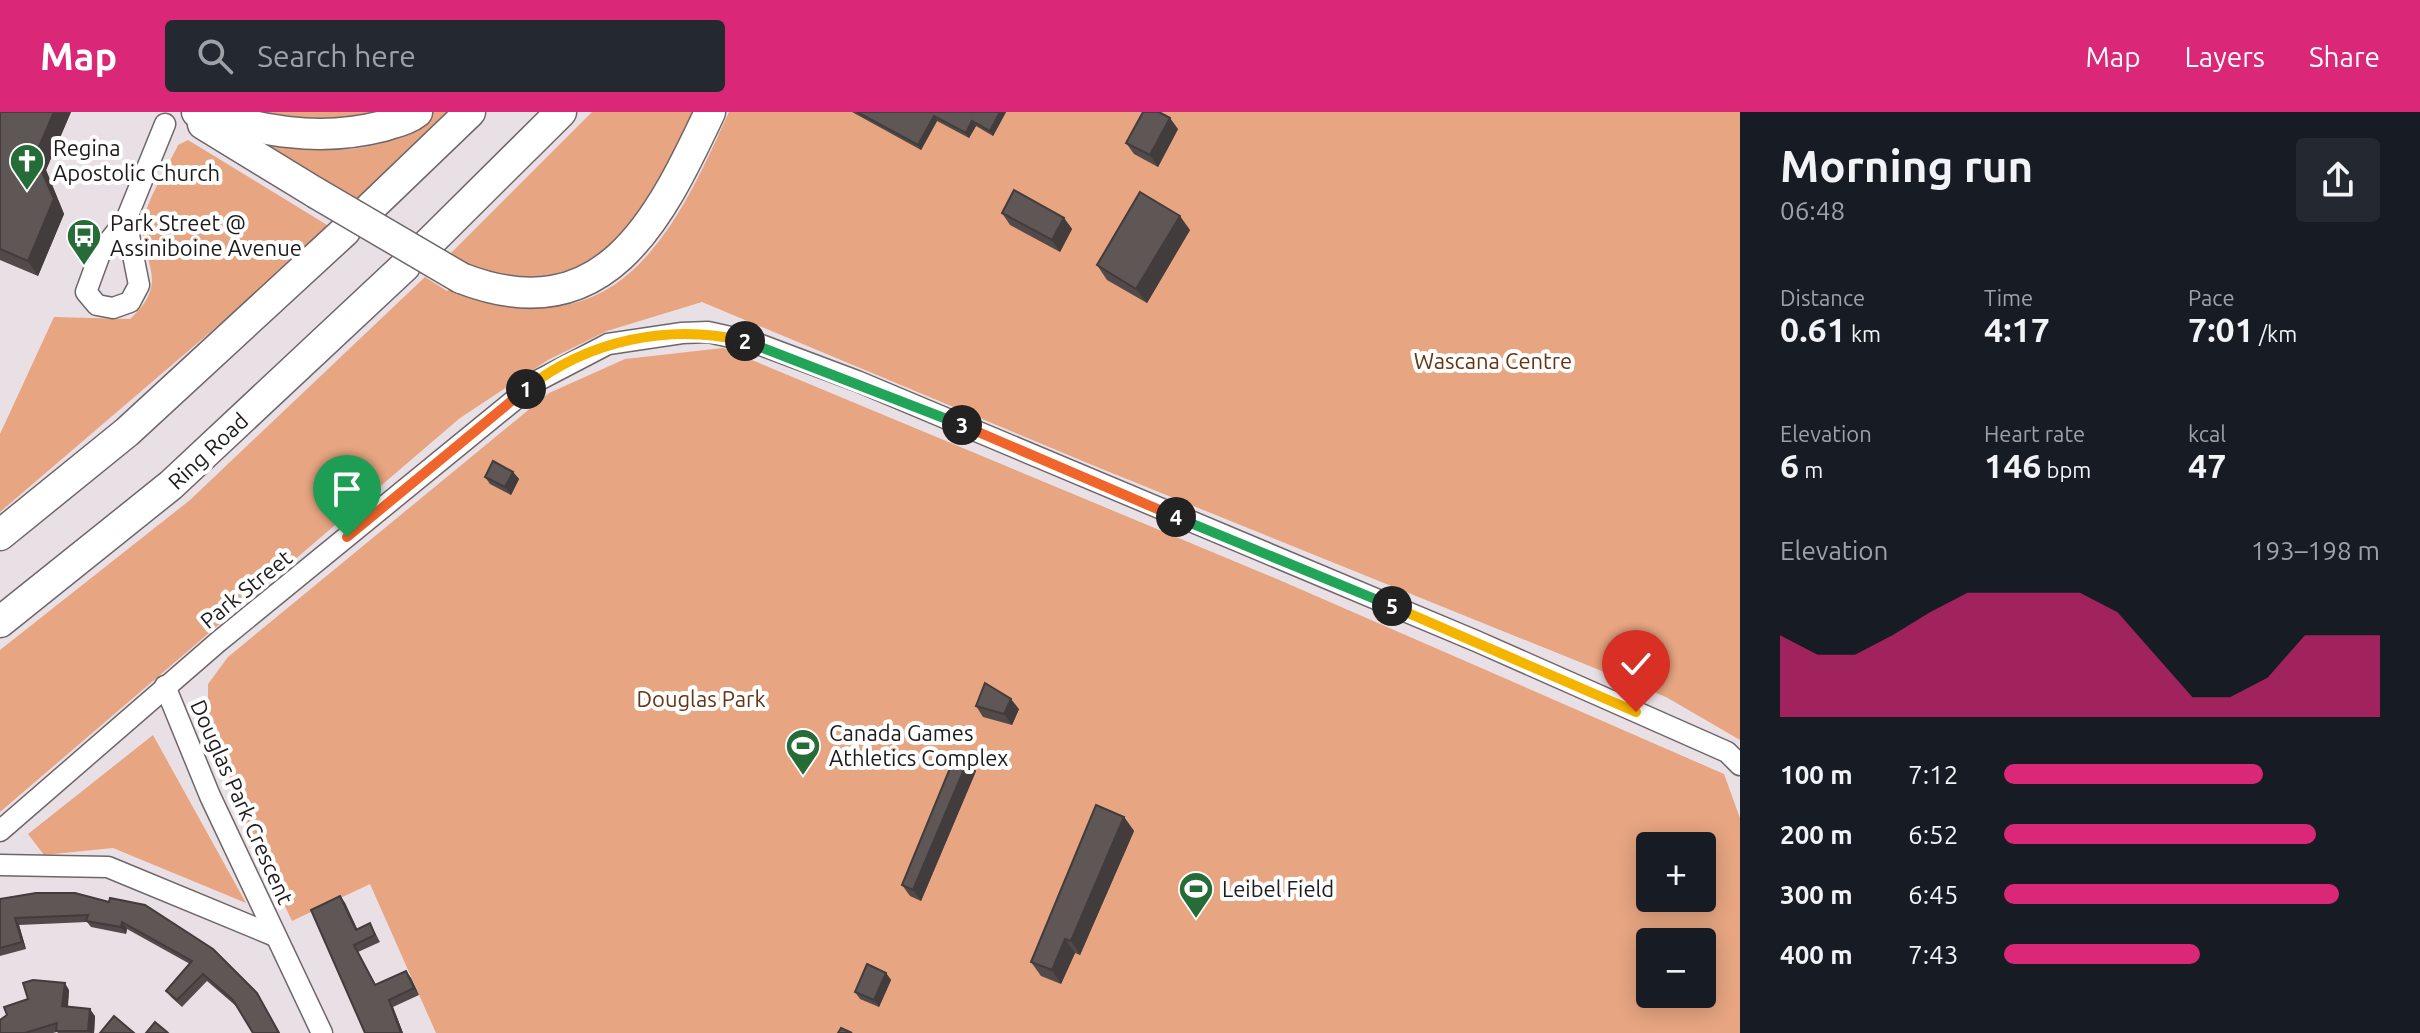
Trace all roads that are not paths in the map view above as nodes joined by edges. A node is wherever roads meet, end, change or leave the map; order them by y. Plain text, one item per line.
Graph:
1 (197, 112) edge
2 (417, 112) edge
3 (470, 112) edge
4 (561, 112) edge
5 (710, 112) edge
6 (175, 118) edge
7 (369, 209) dead end
8 (126, 220) dead end
9 (345, 231) dead end
10 (428, 244) dead end
11 (405, 266) dead end
12 (0, 535) edge
13 (0, 622) edge
14 (165, 686) junction
15 (1740, 765) edge
16 (0, 831) edge
17 (0, 865) edge
18 (275, 936) junction
19 (322, 1033) edge

1 - 2 highway
3 - 7 highway
4 - 10 highway
5 - 6 highway, bridge
6 - 8 street
9 - 12 highway
11 - 13 highway, Ring Road
14 - 15 street, Park Street
14 - 16 street, Park Street
14 - 18 street, Douglas Park Crescent
17 - 18 street, Douglas Park Crescent
18 - 19 street, Douglas Park Crescent

